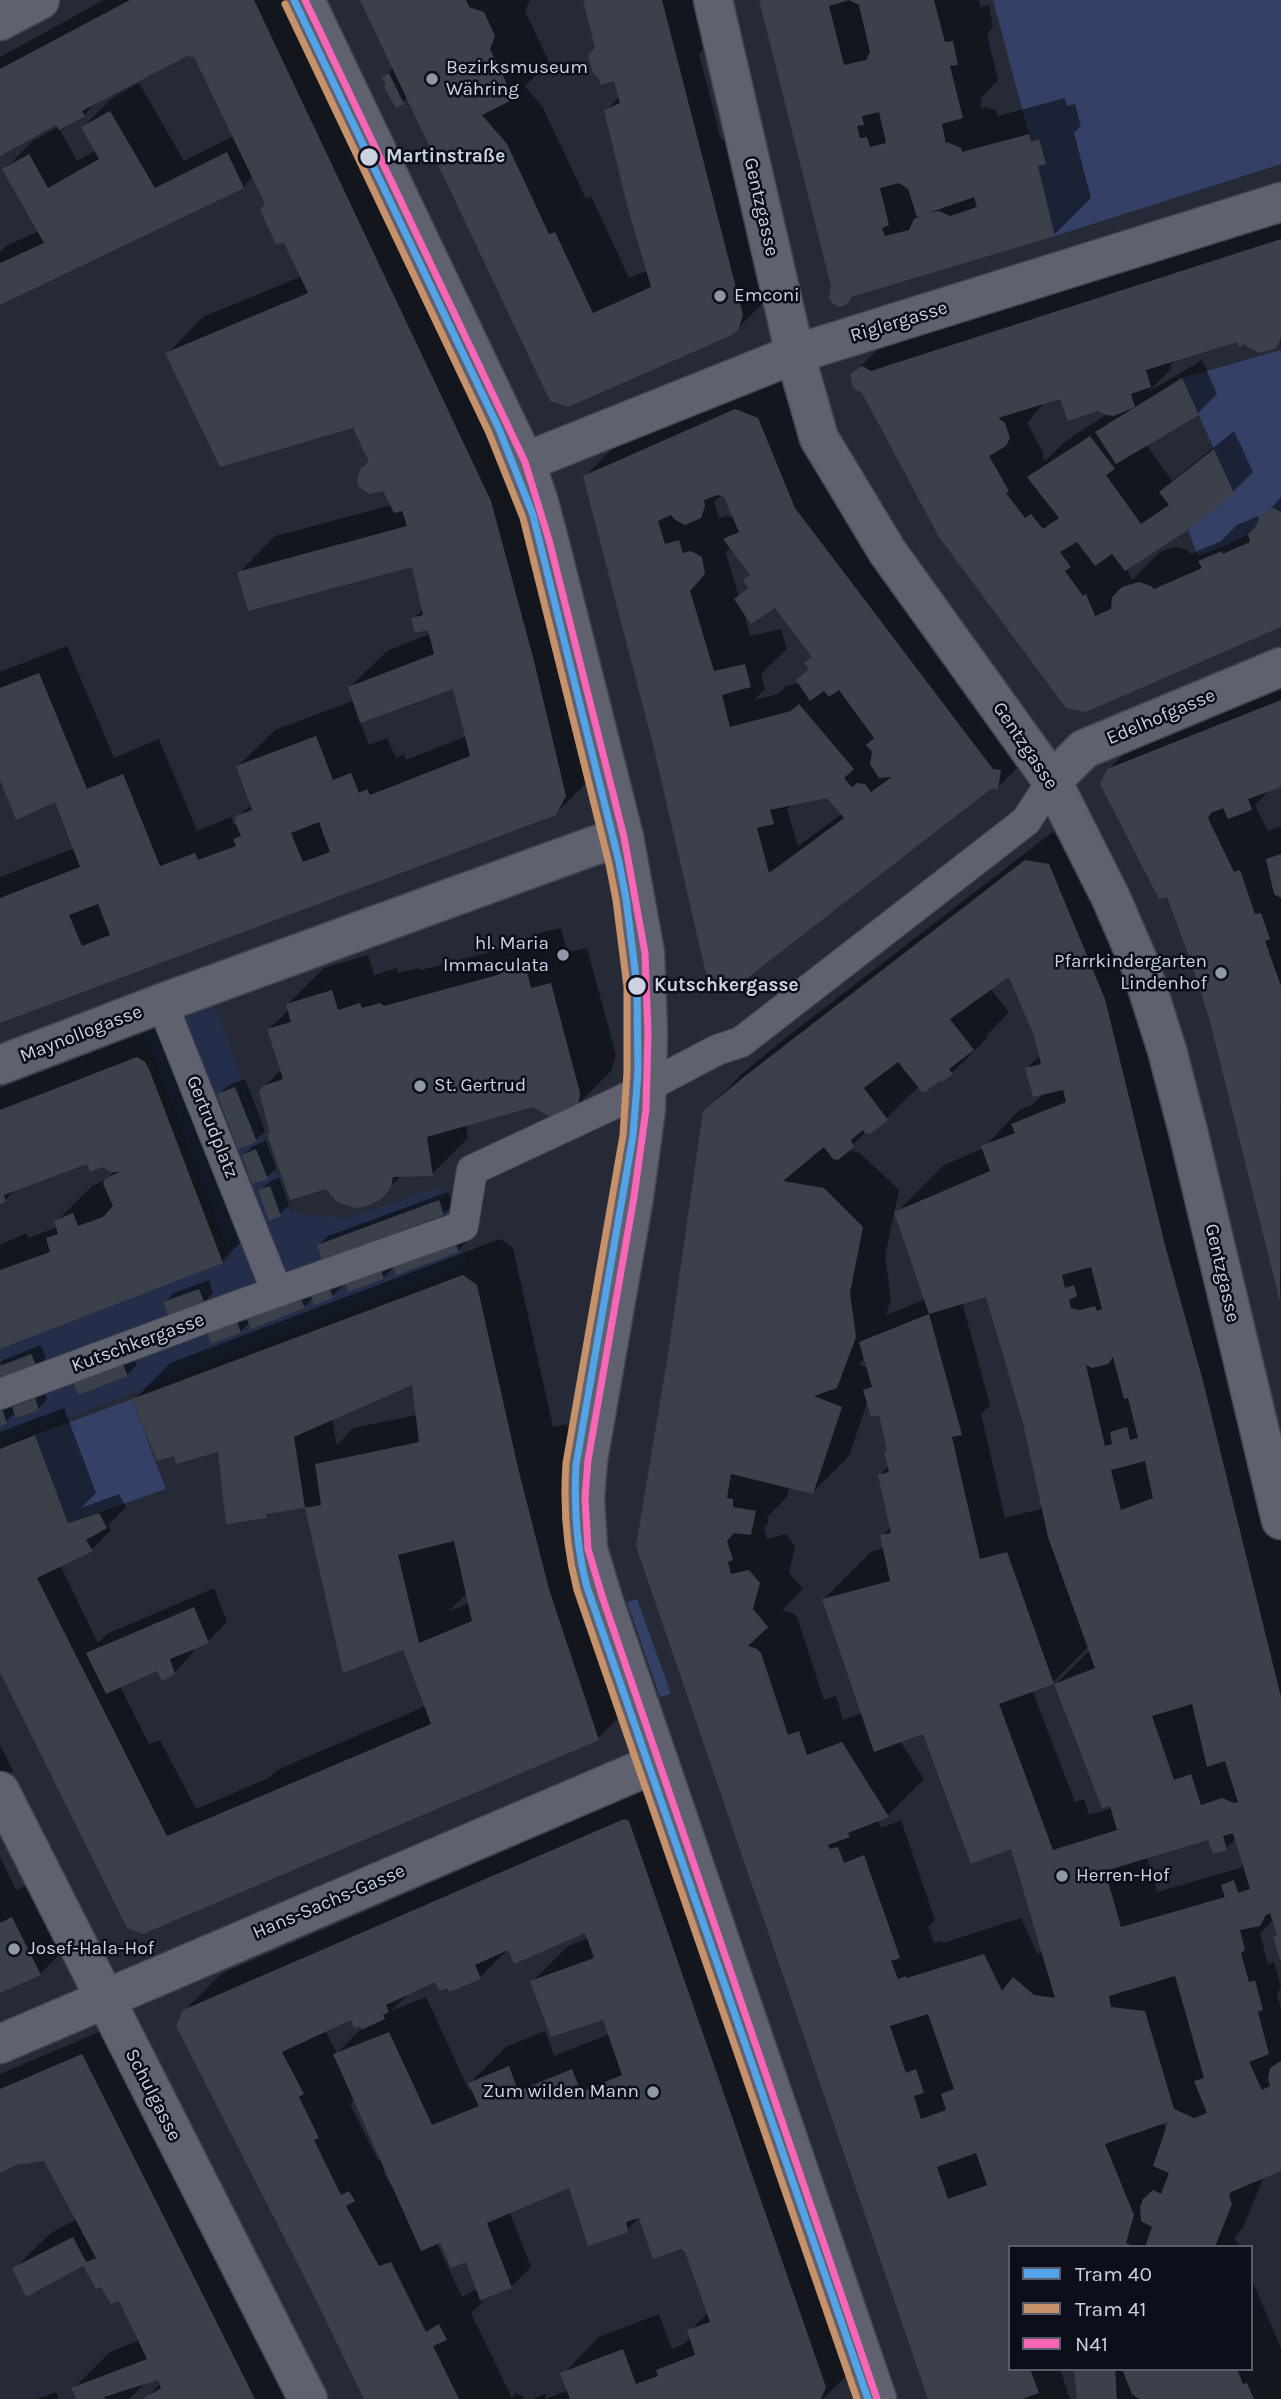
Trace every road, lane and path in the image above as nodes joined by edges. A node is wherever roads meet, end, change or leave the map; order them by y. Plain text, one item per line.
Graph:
1 (40, 0) edge
2 (305, 0) edge
3 (713, 0) edge
4 (0, 21) edge
5 (1281, 202) edge
6 (795, 354) junction
7 (525, 462) junction
8 (1281, 667) edge
9 (1052, 781) junction
10 (624, 837) junction
11 (162, 1003) junction
12 (0, 1065) edge
13 (647, 1087) junction
14 (277, 1292) junction
15 (0, 1394) edge
16 (1281, 1520) edge
17 (659, 1762) junction
18 (0, 1791) edge
19 (104, 1998) junction
20 (0, 2044) edge
21 (307, 2399) edge
22 (877, 2399) edge

1 - 4 main road
2 - 7 main road
3 - 6 main road, Gentzgasse
5 - 6 main road, Riglergasse
6 - 7 main road, Riglergasse
6 - 9 main road, Gentzgasse
7 - 10 main road
8 - 9 main road, Edelhofgasse
9 - 13 street
9 - 16 main road, Gentzgasse
10 - 11 main road
10 - 13 main road
11 - 12 main road, Maynollogasse
11 - 14 street, Gertrudplatz
13 - 14 street
13 - 17 main road
14 - 15 street, Kutschkergasse
17 - 19 main road, Hans-Sachs-Gasse
17 - 22 main road
18 - 19 main road, Schulgasse
19 - 20 main road, Hans-Sachs-Gasse
19 - 21 main road, Schulgasse

